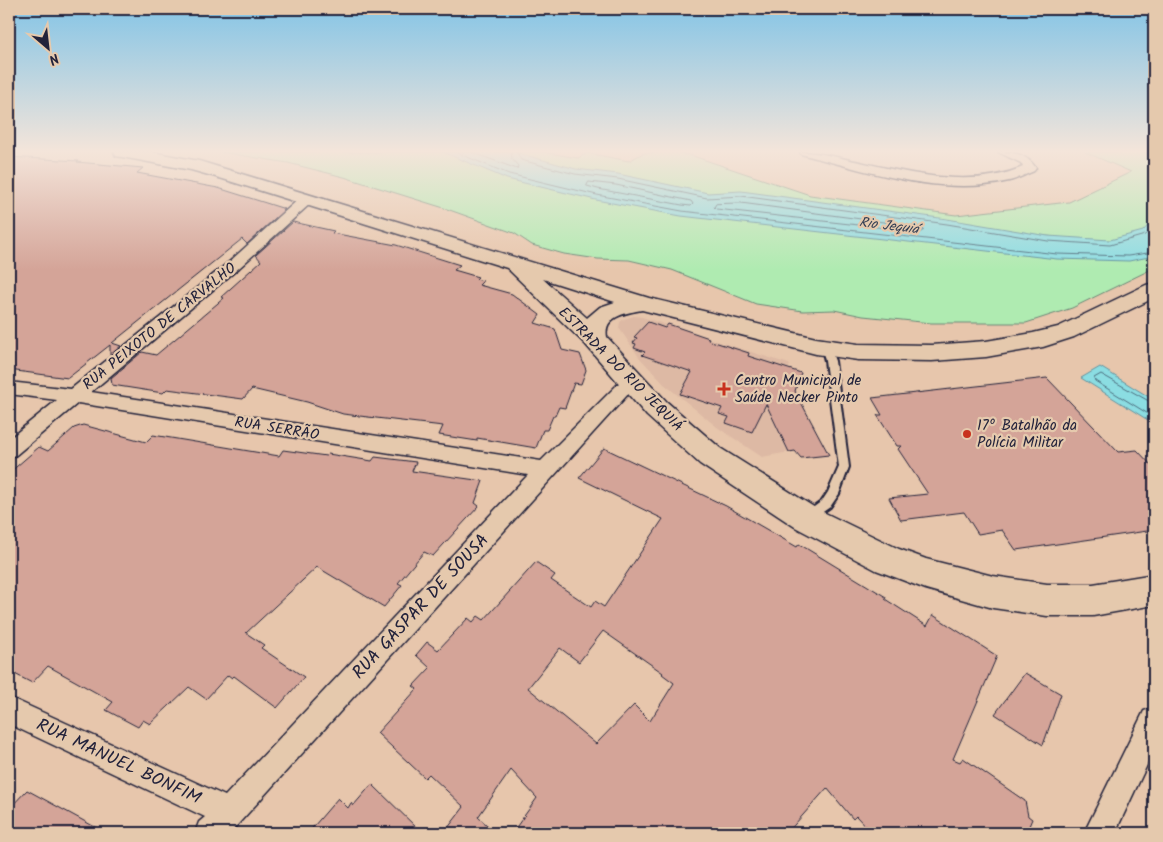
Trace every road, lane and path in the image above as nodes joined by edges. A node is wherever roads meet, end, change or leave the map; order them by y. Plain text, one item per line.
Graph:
1 (278, 191) edge
2 (306, 200) junction
3 (511, 261) junction
4 (1154, 290) edge
5 (642, 303) junction
6 (594, 339) junction
7 (826, 348) junction
8 (631, 381) junction
9 (9, 388) edge
10 (73, 396) junction
11 (9, 450) edge
12 (545, 470) junction
13 (806, 518) junction
14 (1154, 590) edge
15 (9, 710) edge
16 (1154, 721) edge
17 (219, 823) edge
18 (1099, 833) edge

1 - 2 main road, ESTRADA DO RIO JEQUIÁ
2 - 3 main road, ESTRADA DO RIO JEQUIÁ
2 - 10 street, RUA PEIXOTO DE CARVALHO
3 - 5 main road, ESTRADA DO RIO JEQUIÁ
3 - 6 main road, ESTRADA DO RIO JEQUIÁ
4 - 7 main road, ESTRADA DO RIO JEQUIÁ
5 - 6 main road
5 - 7 main road, ESTRADA DO RIO JEQUIÁ
6 - 8 main road, ESTRADA DO RIO JEQUIÁ
7 - 13 lane
8 - 12 street, RUA GASPAR DE SOUSA
8 - 13 main road, ESTRADA DO RIO JEQUIÁ
9 - 10 street, RUA SERRÃO
10 - 11 street, RUA PEIXOTO DE CARVALHO
10 - 12 street, RUA SERRÃO
12 - 17 street, RUA GASPAR DE SOUSA
13 - 14 main road, ESTRADA DO RIO JEQUIÁ
15 - 17 street, RUA MANUEL BONFIM
16 - 18 street

